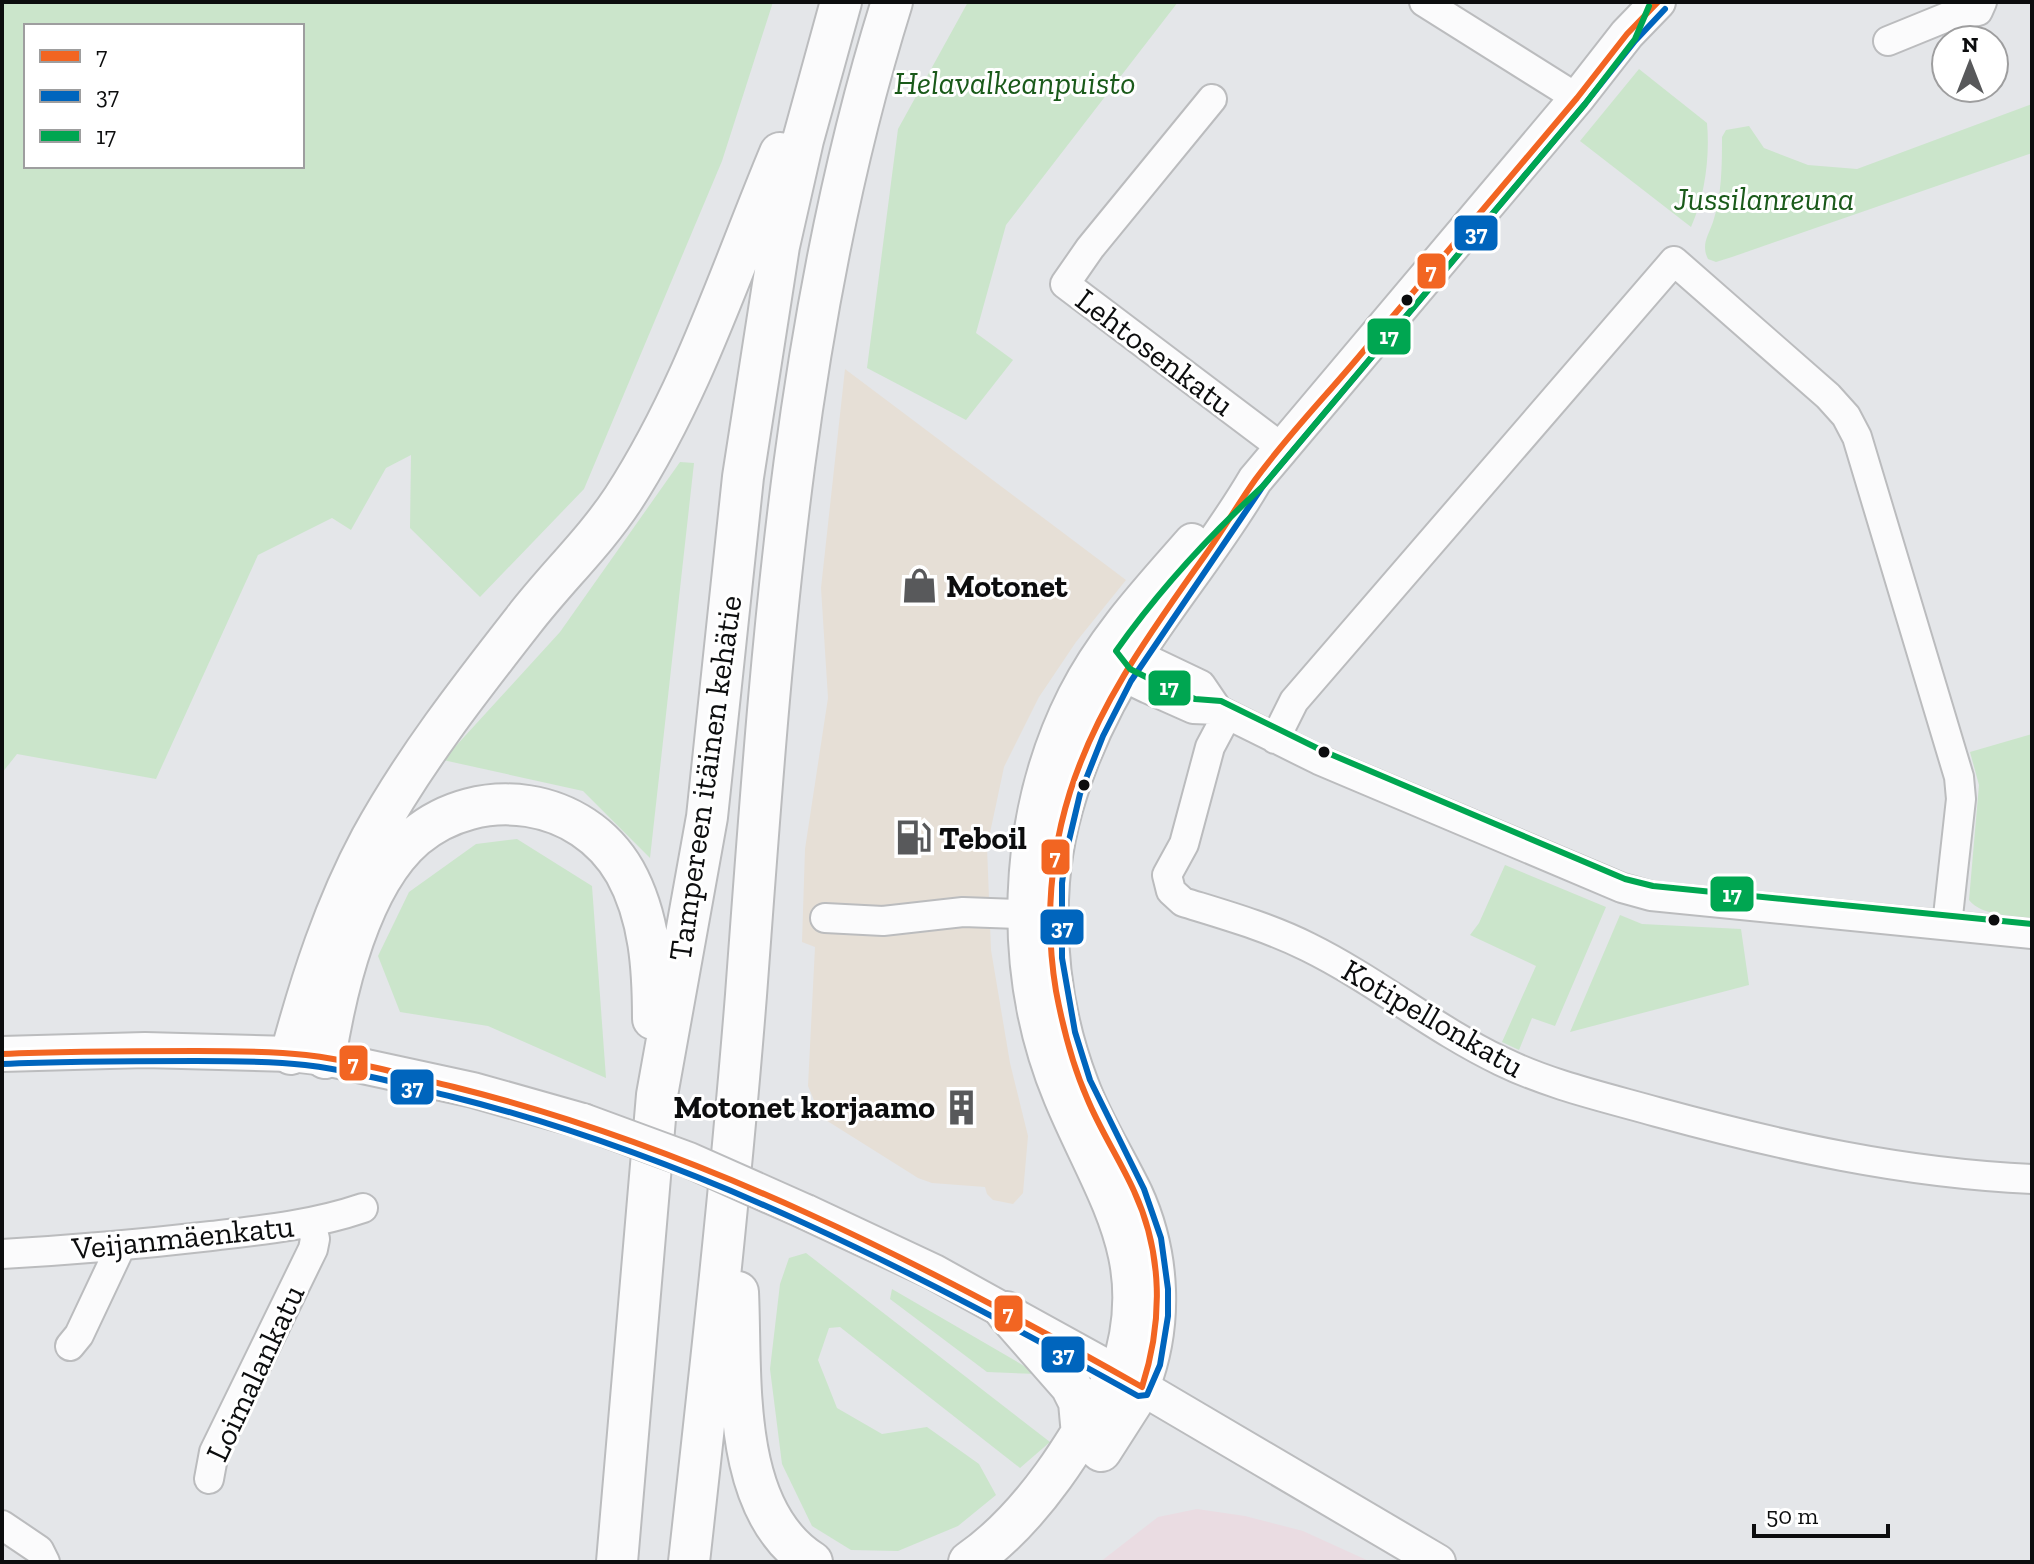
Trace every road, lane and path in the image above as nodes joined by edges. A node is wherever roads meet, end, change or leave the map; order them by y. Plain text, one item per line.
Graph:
1 (892, 2) edge
2 (1424, 2) edge
3 (1640, 2) edge
4 (1658, 2) edge
5 (1982, 2) edge
6 (1951, 10) edge
7 (837, 15) edge
8 (1627, 34) junction
9 (1888, 41) dead end
10 (1577, 98) junction
11 (1212, 99) dead end
12 (1281, 447) junction
13 (1121, 660) junction
14 (1222, 712) junction
15 (1275, 739) junction
16 (1038, 915) junction
17 (825, 918) dead end
18 (1947, 925) junction
19 (2032, 934) edge
20 (2, 1054) edge
21 (308, 1056) junction
22 (657, 1095) junction
23 (732, 1173) junction
24 (2032, 1179) edge
25 (363, 1208) dead end
26 (311, 1223) junction
27 (121, 1246) junction
28 (2, 1254) edge
29 (1131, 1289) junction
30 (1006, 1312) junction
31 (1059, 1341) junction
32 (70, 1346) dead end
33 (1129, 1380) junction
34 (1082, 1435) junction
35 (209, 1479) dead end
36 (2, 1525) edge
37 (42, 1556) edge
38 (617, 1562) edge
39 (689, 1562) edge
40 (812, 1562) edge
41 (969, 1562) edge
42 (1010, 1562) edge
43 (1438, 1562) edge

1 - 23 highway, Tampereen itäinen kehätie
2 - 10 street
3 - 8 main road
4 - 8 main road
5 - 6 street
6 - 9 street
7 - 21 highway
7 - 22 highway, Tampereen itäinen kehätie
8 - 10 main road
10 - 12 main road
11 - 12 street, Lehtosenkatu
12 - 13 main road
13 - 14 street
13 - 16 main road
14 - 15 street
14 - 24 street, Kotipellonkatu
15 - 18 street
15 - 18 street
16 - 17 street
16 - 29 main road
16 - 33 main road
18 - 19 street
20 - 21 main road
21 - 22 highway
21 - 30 main road, bridge
22 - 38 highway, Tampereen itäinen kehätie
23 - 39 highway, Tampereen itäinen kehätie
23 - 40 highway
25 - 26 street, Veijanmäenkatu
26 - 27 street, Veijanmäenkatu
26 - 35 street, Loimalankatu
27 - 28 street, Veijanmäenkatu
27 - 32 street
29 - 31 main road
29 - 33 main road
30 - 31 main road
30 - 34 highway
31 - 33 main road
33 - 34 highway
33 - 42 highway
33 - 43 main road
34 - 41 highway
36 - 37 street

